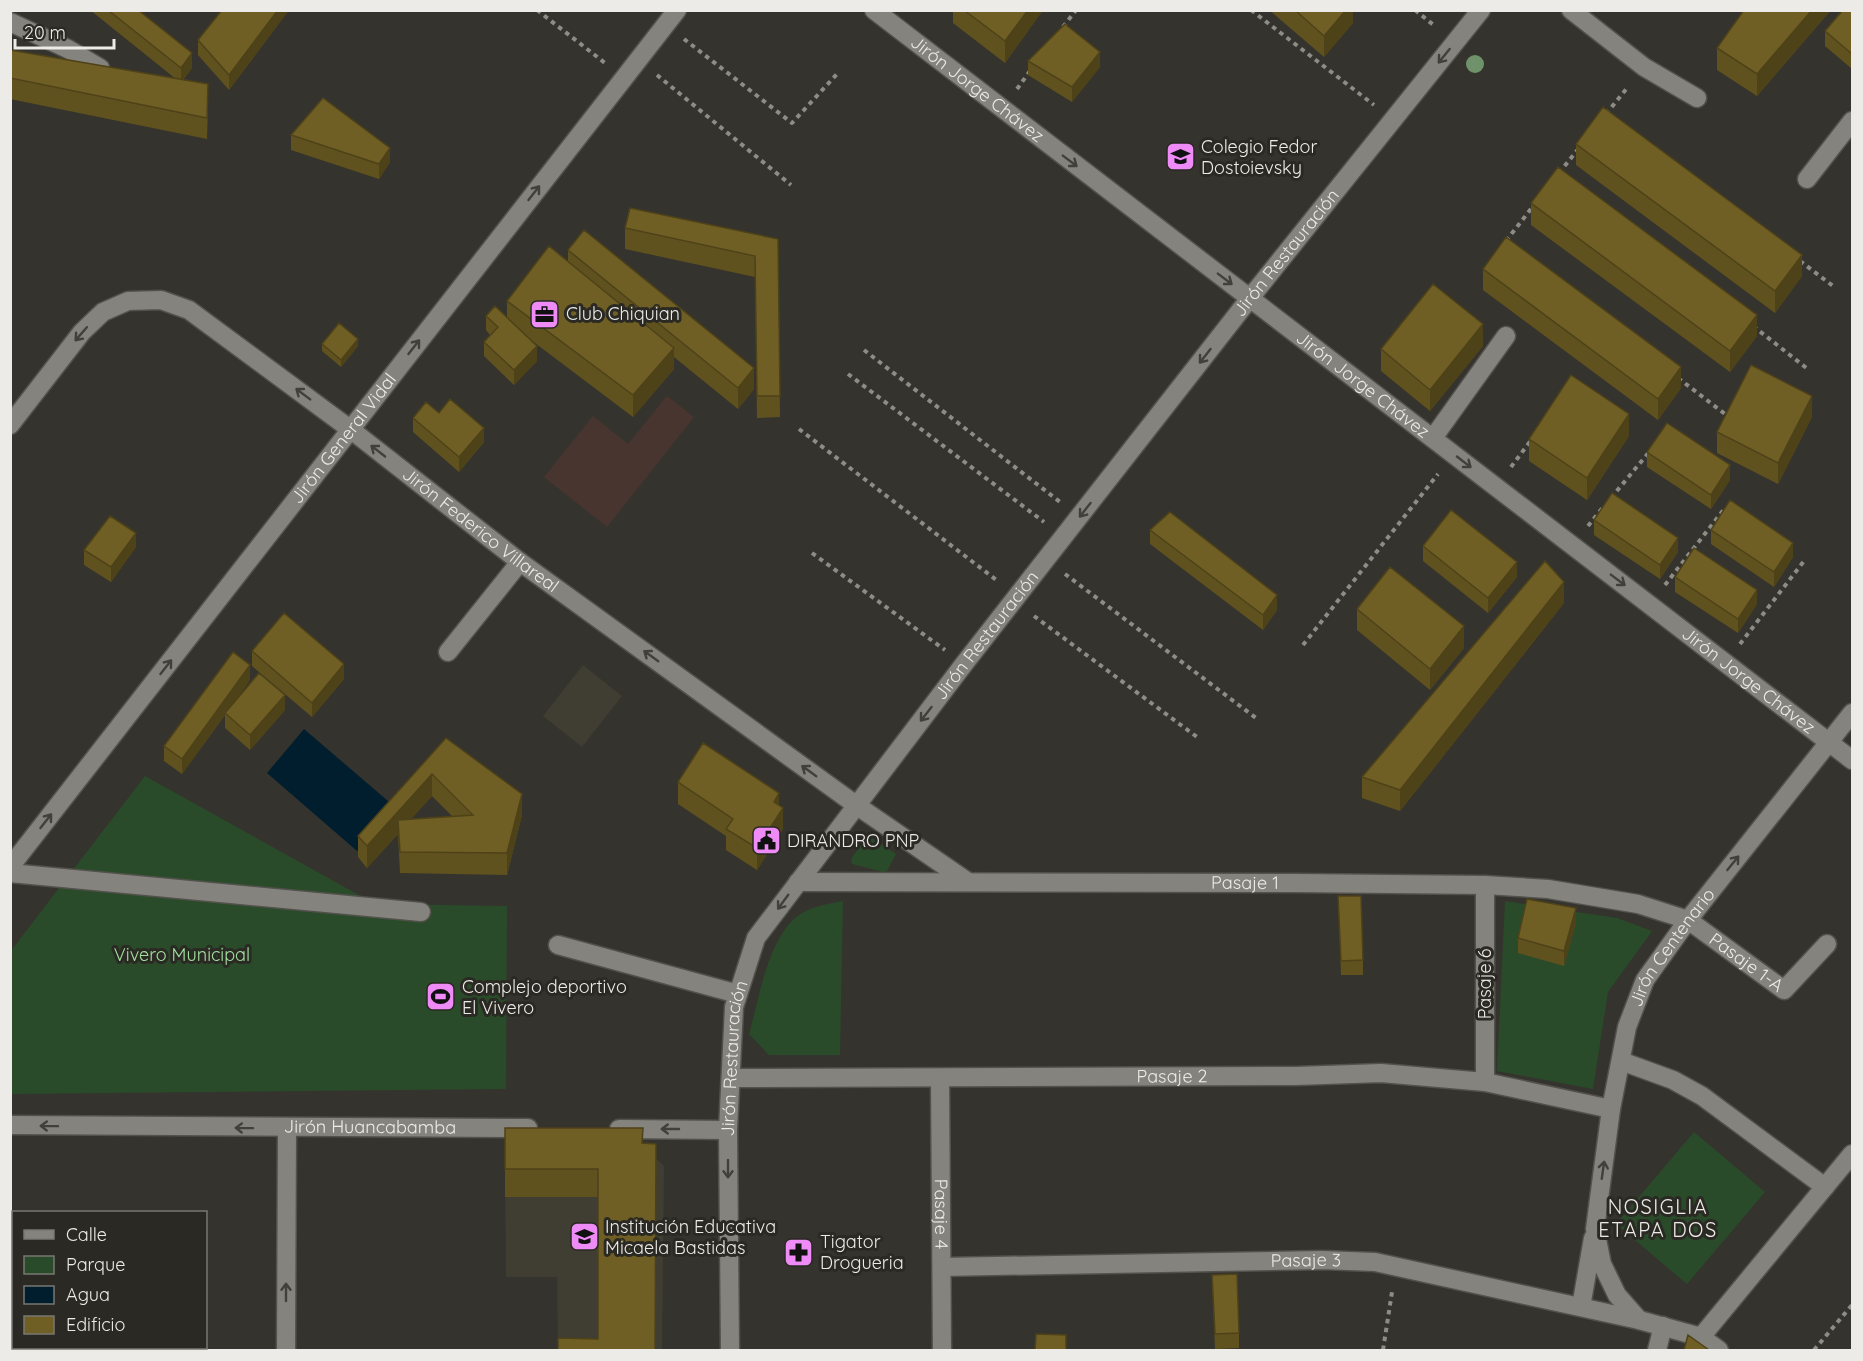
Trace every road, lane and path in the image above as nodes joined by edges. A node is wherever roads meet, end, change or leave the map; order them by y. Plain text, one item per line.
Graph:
1 (537, 10) edge
2 (677, 10) edge
3 (874, 10) edge
4 (1076, 10) edge
5 (1251, 10) edge
6 (1481, 10) edge
7 (1571, 10) edge
8 (10, 22) edge
9 (666, 25) junction
10 (1062, 28) edge
11 (638, 60) junction
12 (1036, 64) edge
13 (1644, 67) junction
14 (100, 68) edge
15 (837, 74) dead end
16 (624, 78) junction
17 (1697, 98) dead end
18 (1002, 109) junction
19 (1393, 120) junction
20 (1852, 121) edge
21 (1600, 122) edge
22 (1586, 140) edge
23 (1558, 175) edge
24 (1807, 179) dead end
25 (791, 185) dead end
26 (1538, 201) edge
27 (1504, 244) edge
28 (1795, 257) edge
29 (1833, 286) dead end
30 (1250, 298) junction
31 (1744, 319) edge
32 (1506, 336) dead end
33 (864, 350) dead end
34 (1809, 370) dead end
35 (848, 374) dead end
36 (1673, 374) edge
37 (1729, 418) edge
38 (10, 425) edge
39 (350, 429) junction
40 (799, 429) dead end
41 (1537, 432) edge
42 (1433, 438) junction
43 (1651, 450) edge
44 (1454, 454) junction
45 (1496, 487) junction
46 (1727, 505) edge
47 (1080, 517) junction
48 (1064, 537) junction
49 (1572, 545) junction
50 (812, 553) dead end
51 (1046, 559) junction
52 (1804, 561) dead end
53 (520, 562) junction
54 (1016, 599) junction
55 (1651, 605) junction
56 (1304, 645) dead end
57 (448, 652) dead end
58 (1726, 662) junction
59 (964, 664) junction
60 (1852, 713) edge
61 (1256, 718) dead end
62 (1197, 737) dead end
63 (1830, 742) junction
64 (1852, 760) edge
65 (856, 805) junction
66 (10, 867) edge
67 (10, 873) edge
68 (798, 882) junction
69 (968, 882) junction
70 (1485, 885) junction
71 (421, 912) dead end
72 (1688, 920) junction
73 (1827, 944) dead end
74 (558, 945) dead end
75 (738, 994) junction
76 (1621, 1061) junction
77 (731, 1078) junction
78 (940, 1078) junction
79 (1485, 1082) junction
80 (1611, 1109) junction
81 (10, 1125) edge
82 (287, 1128) junction
83 (540, 1129) edge
84 (598, 1129) edge
85 (728, 1130) junction
86 (1852, 1154) edge
87 (1826, 1187) junction
88 (1595, 1229) junction
89 (1396, 1266) junction
90 (942, 1267) junction
91 (1852, 1305) edge
92 (1581, 1307) junction
93 (1640, 1320) junction
94 (1663, 1326) junction
95 (1701, 1337) junction
96 (286, 1350) edge
97 (730, 1350) edge
98 (942, 1350) edge
99 (1383, 1350) edge
100 (1657, 1350) edge
101 (1719, 1350) edge
102 (1814, 1350) edge

1 - 16 path
2 - 9 street, Jirón General Vidal
3 - 18 street, Jirón Jorge Chávez
4 - 10 path
5 - 19 path
6 -> 19 street, Jirón Restauración
7 - 13 street
8 - 14 street
9 - 11 street, Jirón General Vidal
9 - 15 path
11 - 16 street, Jirón General Vidal
11 - 25 path
12 - 18 path
13 - 17 street
13 - 21 path
39 -> 16 street, Jirón General Vidal
18 -> 30 street, Jirón Jorge Chávez
19 - 30 street, Jirón Restauración
20 - 24 street
22 - 23 path
26 - 27 path
28 - 29 path
30 - 42 street, Jirón Jorge Chávez
30 -> 47 street, Jirón Restauración
31 - 34 path
32 - 42 street
33 - 47 path
35 - 48 path
36 - 37 path
39 -> 38 street, Jirón Federico Villareal
53 -> 39 street, Jirón Federico Villareal
66 -> 39 street, Jirón General Vidal
40 - 54 path
41 - 45 path
42 - 44 street, Jirón Jorge Chávez
43 - 49 path
44 -> 45 street, Jirón Jorge Chávez
44 - 56 path
45 - 49 street, Jirón Jorge Chávez
46 - 55 path
47 - 48 street, Jirón Restauración
48 - 51 street, Jirón Restauración
49 -> 55 street, Jirón Jorge Chávez
50 - 59 path
51 - 54 street, Jirón Restauración
51 - 61 path
52 - 58 path
53 - 57 street
65 -> 53 street, Jirón Federico Villareal
54 - 59 street, Jirón Restauración
54 - 62 path
55 - 58 street, Jirón Jorge Chávez
58 - 63 street, Jirón Jorge Chávez
59 -> 65 street, Jirón Restauración
60 - 63 street, Jirón Centenario
63 - 64 street, Jirón Jorge Chávez
72 -> 63 street, Jirón Centenario
65 - 68 street, Jirón Restauración
65 - 69 street, Jirón Federico Villareal
67 - 71 street
68 - 69 street, Pasaje 1
68 -> 75 street, Jirón Restauración
69 - 70 street, Pasaje 1
70 - 72 street, Pasaje 1
70 - 79 street, Pasaje 6
72 - 73 street, Pasaje 1-A
72 - 76 street, Jirón Centenario
74 - 75 street
75 - 77 street, Jirón Restauración
76 - 80 street, Jirón Centenario
76 - 87 street
77 - 78 street, Pasaje 2
77 - 85 street, Jirón Restauración
78 - 79 street, Pasaje 2
78 - 90 street, Pasaje 4
79 - 80 street, Pasaje 2
88 -> 80 street, Jirón Centenario
82 -> 81 street, Jirón Huancabamba
82 - 83 street, Jirón Huancabamba
96 -> 82 street
85 -> 84 street
85 -> 97 street, Jirón Restauración
86 - 87 street
87 - 95 street
88 - 92 street, Jirón Centenario
88 - 93 street, Jirón Centenario
89 - 90 street, Pasaje 3
89 - 92 street, Pasaje 3
89 - 99 path
90 - 98 street, Pasaje 4
91 - 102 path
92 - 93 street, Pasaje 3
93 - 94 street, Pasaje 3
94 - 95 street, Pasaje 3
94 - 100 street
95 - 101 street, Pasaje 3

